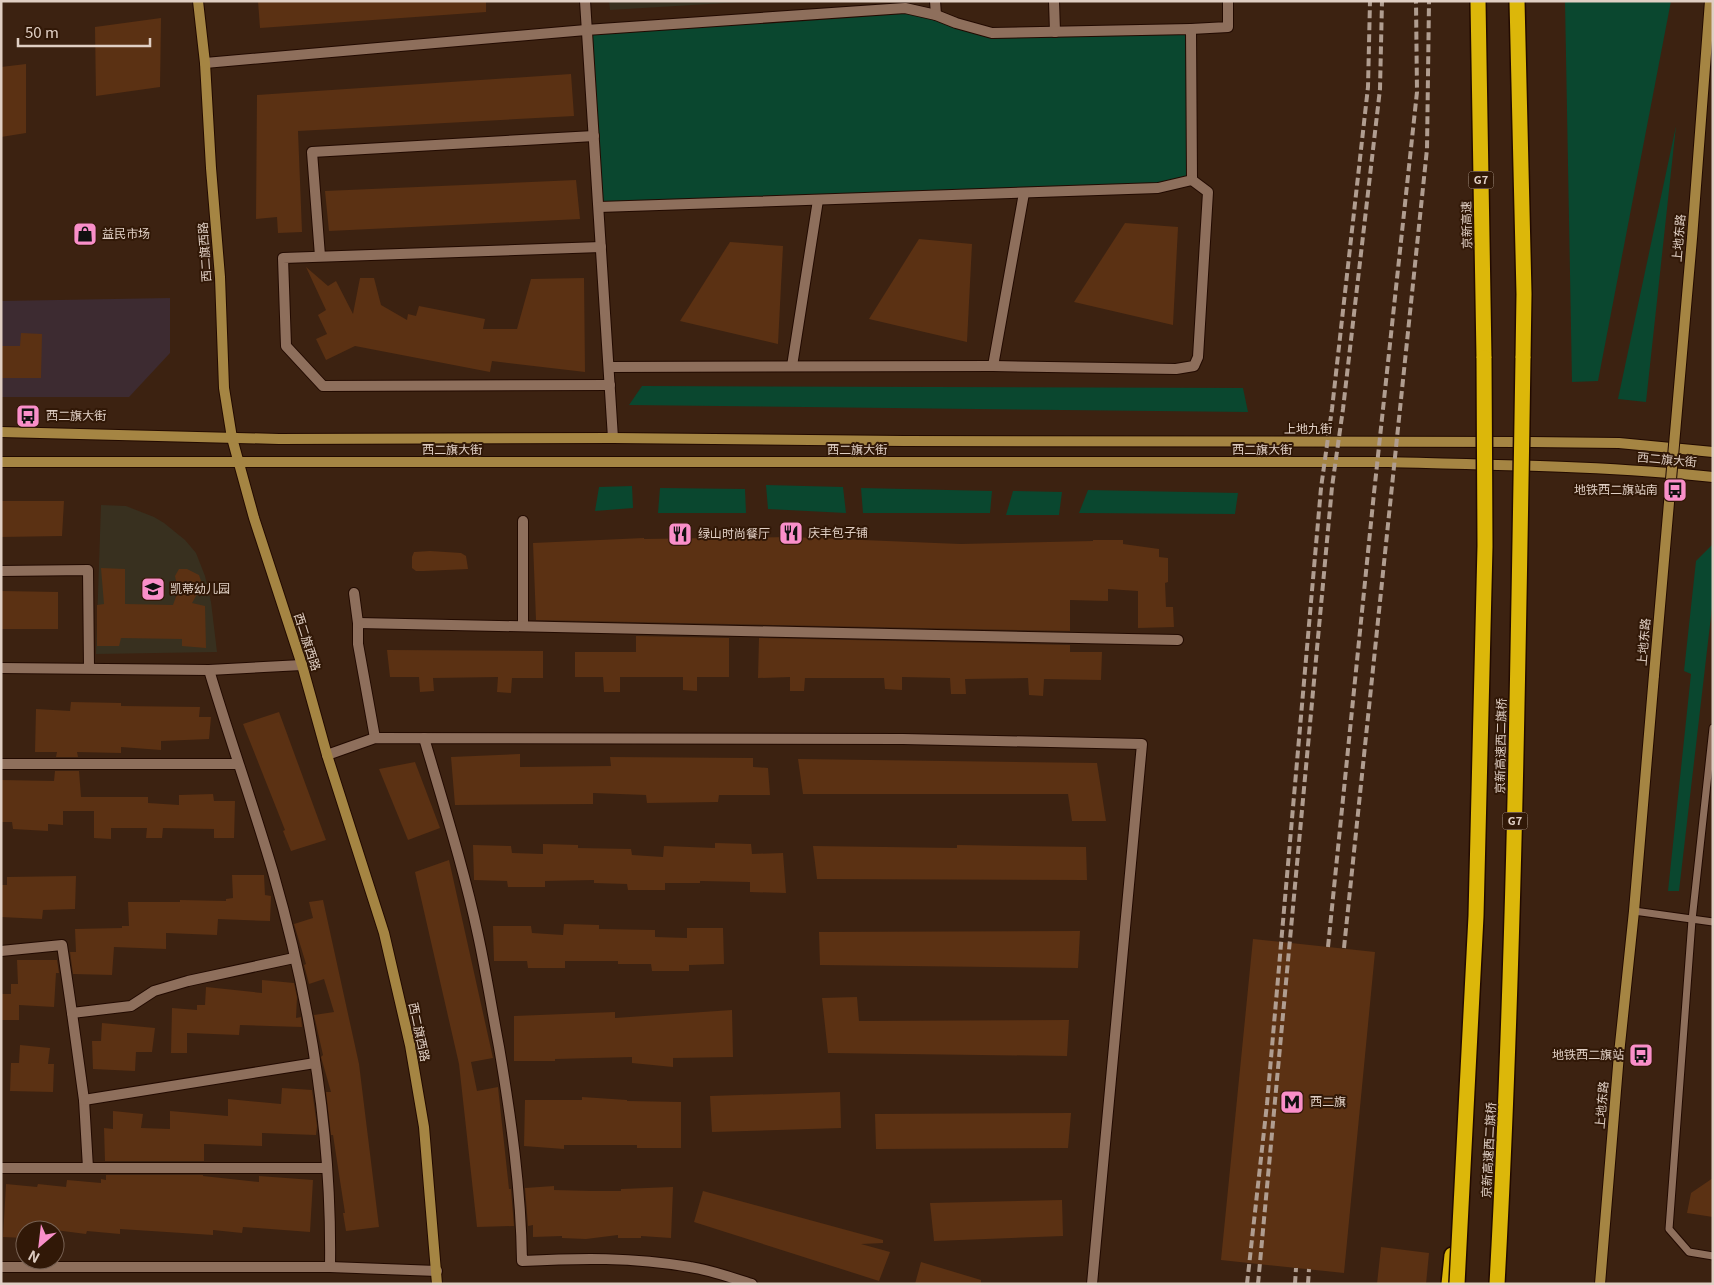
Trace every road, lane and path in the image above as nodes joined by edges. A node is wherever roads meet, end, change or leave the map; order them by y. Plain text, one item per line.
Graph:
1 (198, 1) edge
2 (585, 1) edge
3 (935, 1) edge
4 (1054, 1) edge
5 (1228, 1) edge
6 (1478, 1) edge
7 (1516, 1) edge
8 (1710, 1) edge
9 (936, 16) junction
10 (1191, 29) junction
11 (586, 30) junction
12 (1054, 32) junction
13 (205, 63) junction
14 (594, 136) junction
15 (1192, 180) junction
16 (1024, 193) junction
17 (818, 200) junction
18 (599, 207) junction
19 (601, 247) junction
20 (320, 256) junction
21 (1484, 358) joint
22 (792, 366) junction
23 (993, 366) junction
24 (609, 367) junction
25 (610, 384) junction
26 (1, 432) edge
27 (232, 438) junction
28 (613, 438) junction
29 (903, 441) joint
30 (1713, 452) edge
31 (1, 462) edge
32 (238, 462) junction
33 (1712, 476) edge
34 (523, 521) dead end
35 (1, 571) edge
36 (354, 593) dead end
37 (358, 623) junction
38 (523, 626) junction
39 (1178, 640) dead end
40 (302, 665) junction
41 (1, 668) edge
42 (89, 668) junction
43 (208, 670) junction
44 (1713, 728) edge
45 (375, 738) junction
46 (424, 738) junction
47 (327, 755) junction
48 (1, 764) edge
49 (238, 764) junction
50 (1634, 912) junction
51 (1692, 920) junction
52 (1713, 922) edge
53 (1, 951) edge
54 (294, 958) junction
55 (72, 1013) junction
56 (315, 1063) junction
57 (84, 1100) junction
58 (1465, 1155) junction
59 (1, 1168) edge
60 (88, 1168) junction
61 (327, 1168) junction
62 (1713, 1256) edge
63 (1, 1267) edge
64 (330, 1267) junction
65 (437, 1271) junction
66 (437, 1284) edge
67 (752, 1284) edge
68 (1092, 1284) edge
69 (1449, 1284) edge
70 (1457, 1284) edge
71 (1497, 1284) edge
72 (1600, 1284) edge

1 - 13 main road, 西二旗西路
2 - 11 street
3 - 9 street
4 - 12 street
5 - 10 street
6 - 21 highway, 京新高速 / G7
7 - 71 highway, 京新高速西二旗桥 / G7, bridge
8 - 50 main road, 上地东路, bridge
9 - 11 street
9 - 12 street
10 - 12 street
10 - 15 street
11 - 13 street
11 - 14 street
13 - 27 main road, 西二旗西路
14 - 18 street
14 - 20 street
15 - 16 street
15 - 23 street
16 - 17 street
16 - 23 street
17 - 18 street
17 - 22 street
18 - 19 street
19 - 20 street
19 - 24 street
20 - 25 street
21 - 58 highway, 京新高速西二旗桥 / G7, bridge
22 - 23 street
22 - 24 street
24 - 25 street
25 - 28 street
26 - 27 main road, 西二旗大街
27 - 28 main road, 西二旗大街
27 - 32 main road, 西二旗西路
28 - 29 main road, 西二旗大街
29 - 30 main road, 上地九街
31 - 32 main road, 西二旗大街
32 - 33 main road, 西二旗大街
32 - 40 main road, 西二旗西路
34 - 38 street
35 - 42 street
36 - 37 street
37 - 38 street
37 - 45 street
38 - 39 street
40 - 43 street
40 - 47 main road, 西二旗西路
41 - 42 street
42 - 43 street
43 - 49 street
44 - 51 lane
45 - 46 street
45 - 47 street
46 - 67 street
46 - 68 street
47 - 65 main road, 西二旗西路
48 - 49 street
49 - 54 street
50 - 51 lane
50 - 72 main road, 上地东路
51 - 52 lane
51 - 62 lane
53 - 55 street
54 - 55 street
54 - 56 street
55 - 57 street
56 - 57 street
56 - 61 street
57 - 60 street
58 - 69 highway, bridge
58 - 70 highway, 京新高速西二旗桥 / G7, bridge
59 - 60 street
60 - 61 street
61 - 64 street
63 - 64 street
64 - 65 street
65 - 66 main road, 西二旗西路

